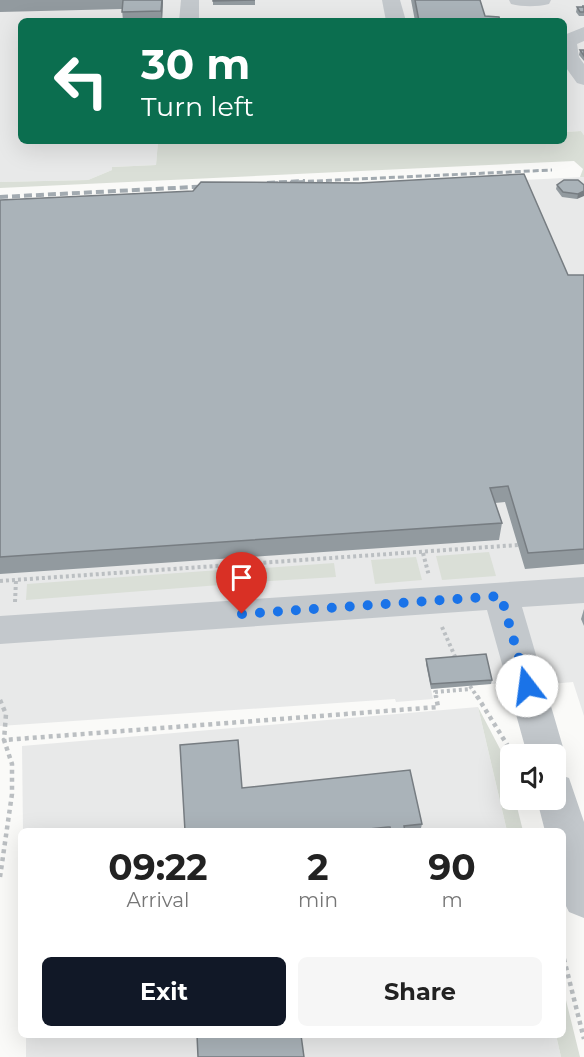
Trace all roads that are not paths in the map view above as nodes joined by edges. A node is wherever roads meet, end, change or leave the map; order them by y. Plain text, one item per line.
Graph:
1 (190, 0) edge
2 (391, 0) edge
3 (518, 0) edge
4 (542, 0) edge
5 (189, 18) edge
6 (395, 18) edge
7 (584, 33) edge
8 (584, 79) edge
9 (584, 590) edge
10 (501, 596) junction
11 (0, 630) edge
12 (543, 744) edge
13 (560, 810) edge
14 (565, 828) edge
15 (566, 831) edge
16 (584, 898) edge

1 - 5 lane
2 - 6 lane
3 - 4 lane
7 - 8 lane
9 - 10 lane
10 - 11 lane
10 - 12 lane
13 - 14 lane
15 - 16 lane

